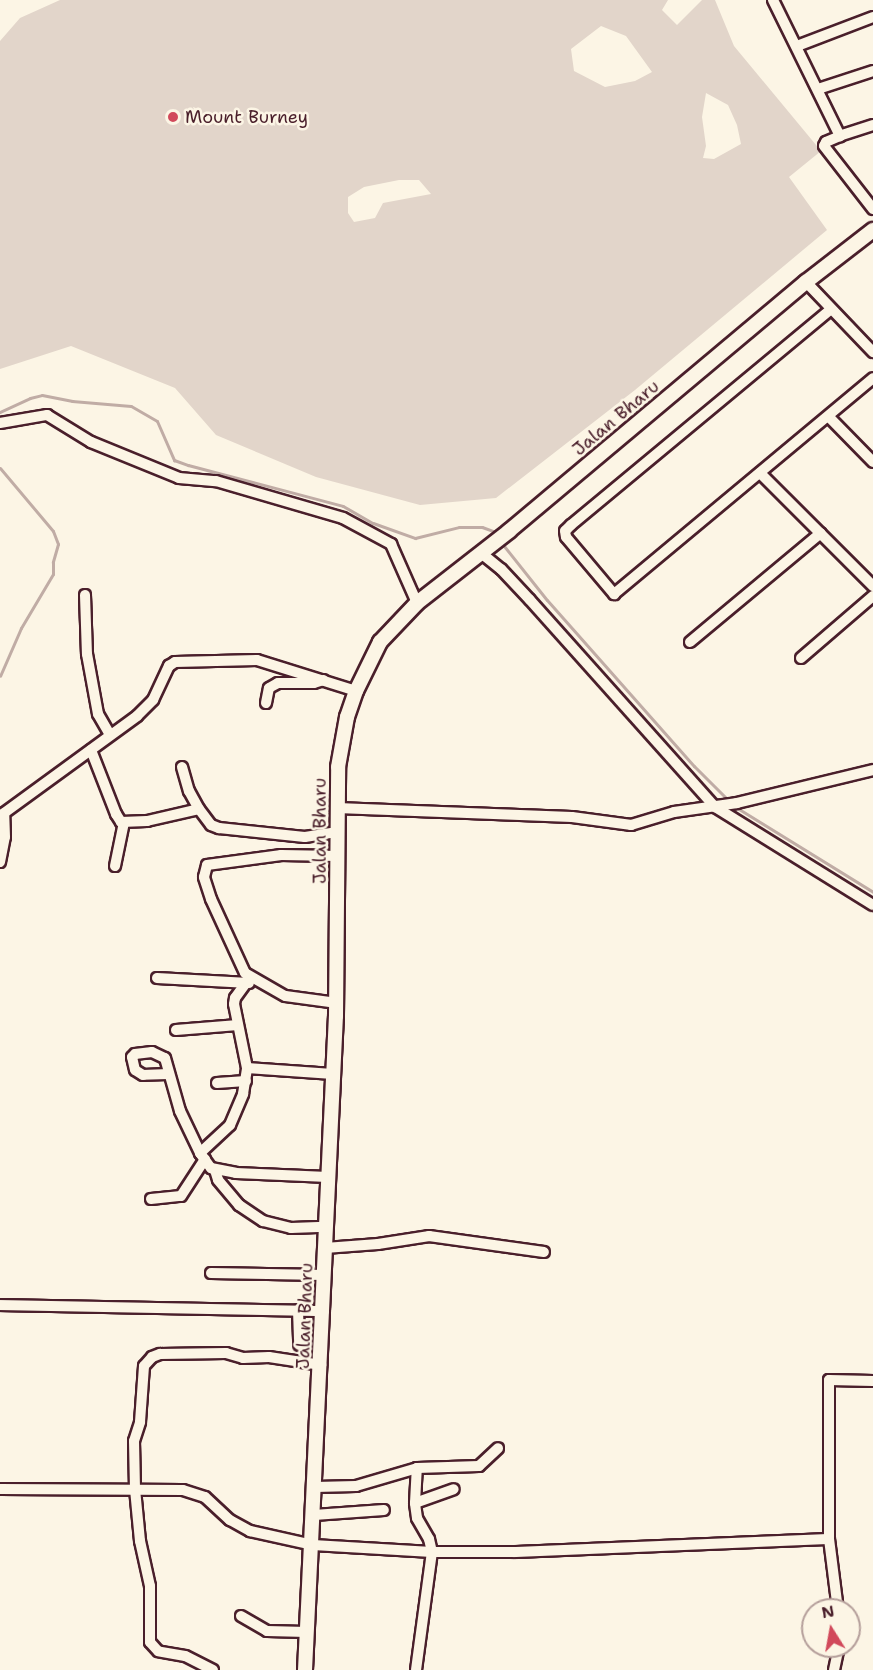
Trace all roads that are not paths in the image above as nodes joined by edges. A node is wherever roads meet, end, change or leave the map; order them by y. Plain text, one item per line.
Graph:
1 (773, 0) edge
2 (873, 17) edge
3 (797, 46) junction
4 (873, 71) edge
5 (818, 89) junction
6 (873, 125) edge
7 (840, 135) junction
8 (873, 209) edge
9 (873, 231) edge
10 (806, 282) junction
11 (830, 310) junction
12 (873, 352) edge
13 (873, 378) edge
14 (829, 417) junction
15 (0, 423) edge
16 (873, 462) edge
17 (760, 473) junction
18 (821, 533) junction
19 (486, 549) junction
20 (873, 586) edge
21 (85, 595) dead end
22 (873, 596) edge
23 (417, 603) junction
24 (690, 642) dead end
25 (801, 658) dead end
26 (324, 680) junction
27 (356, 691) junction
28 (266, 703) dead end
29 (110, 735) junction
30 (91, 750) junction
31 (182, 767) dead end
32 (873, 770) edge
33 (721, 806) junction
34 (337, 808) junction
35 (199, 809) junction
36 (2, 814) edge
37 (124, 822) junction
38 (338, 832) junction
39 (338, 856) junction
40 (0, 862) edge
41 (115, 866) dead end
42 (873, 906) edge
43 (157, 978) dead end
44 (258, 981) junction
45 (245, 984) junction
46 (337, 1003) junction
47 (238, 1025) junction
48 (176, 1030) dead end
49 (247, 1068) junction
50 (168, 1074) dead end
51 (333, 1074) junction
52 (246, 1081) junction
53 (217, 1083) dead end
54 (202, 1156) junction
55 (214, 1170) junction
56 (328, 1177) junction
57 (151, 1199) dead end
58 (325, 1227) junction
59 (325, 1248) junction
60 (544, 1252) dead end
61 (211, 1273) dead end
62 (324, 1275) junction
63 (0, 1305) edge
64 (298, 1310) junction
65 (324, 1311) junction
66 (298, 1345) dead end
67 (321, 1365) junction
68 (873, 1381) edge
69 (498, 1448) dead end
70 (417, 1468) junction
71 (315, 1487) junction
72 (0, 1489) edge
73 (135, 1489) junction
74 (454, 1489) dead end
75 (416, 1503) junction
76 (384, 1510) dead end
77 (314, 1515) junction
78 (829, 1539) junction
79 (313, 1545) junction
80 (432, 1552) junction
81 (836, 1598) edge
82 (241, 1616) dead end
83 (307, 1632) junction
84 (211, 1669) edge
85 (305, 1670) edge
86 (416, 1670) edge

1 - 3 street
2 - 3 street
3 - 5 street
4 - 5 street
5 - 7 street
6 - 7 street
7 - 8 street
9 - 10 main road, Jalan Bharu
10 - 11 street
10 - 19 main road, Jalan Bharu
11 - 12 street
11 - 17 street
13 - 14 street
14 - 16 street
14 - 17 street
15 - 23 street
17 - 18 street
18 - 20 street
18 - 24 street
19 - 23 main road, Jalan Bharu
19 - 33 street
21 - 29 street
22 - 25 street
23 - 27 main road, Jalan Bharu
26 - 27 street
26 - 28 street
26 - 29 street
27 - 34 main road, Jalan Bharu
29 - 30 street
30 - 36 street
30 - 37 street
31 - 35 street
32 - 33 street
33 - 34 street
33 - 42 street
34 - 38 main road, Jalan Bharu
35 - 37 street
35 - 38 street
36 - 40 street
37 - 41 street
38 - 39 main road, Jalan Bharu
39 - 44 street
39 - 46 main road, Jalan Bharu
43 - 45 street
44 - 45 street
44 - 46 street
45 - 47 street
46 - 51 main road, Jalan Bharu
47 - 48 street
47 - 49 street
49 - 51 street
49 - 52 street
50 - 54 street
51 - 56 main road, Jalan Bharu
52 - 53 street
52 - 54 street
54 - 55 street
54 - 57 street
55 - 56 street
55 - 58 street
56 - 58 main road, Jalan Bharu
58 - 59 main road, Jalan Bharu
59 - 60 street
59 - 62 main road, Jalan Bharu
61 - 62 street
62 - 65 main road, Jalan Bharu
63 - 64 street
64 - 65 street
64 - 66 street
65 - 67 main road, Jalan Bharu
67 - 71 main road, Jalan Bharu
67 - 73 street
68 - 78 street
69 - 70 street
70 - 71 street
70 - 75 street
71 - 77 main road, Jalan Bharu
72 - 73 street
73 - 79 street
73 - 84 street
74 - 75 street
75 - 80 street
76 - 77 street
77 - 79 main road, Jalan Bharu
78 - 80 street
78 - 81 street
79 - 80 street
79 - 83 main road, Jalan Bharu
80 - 86 street
82 - 83 street
83 - 85 main road, Jalan Bharu

